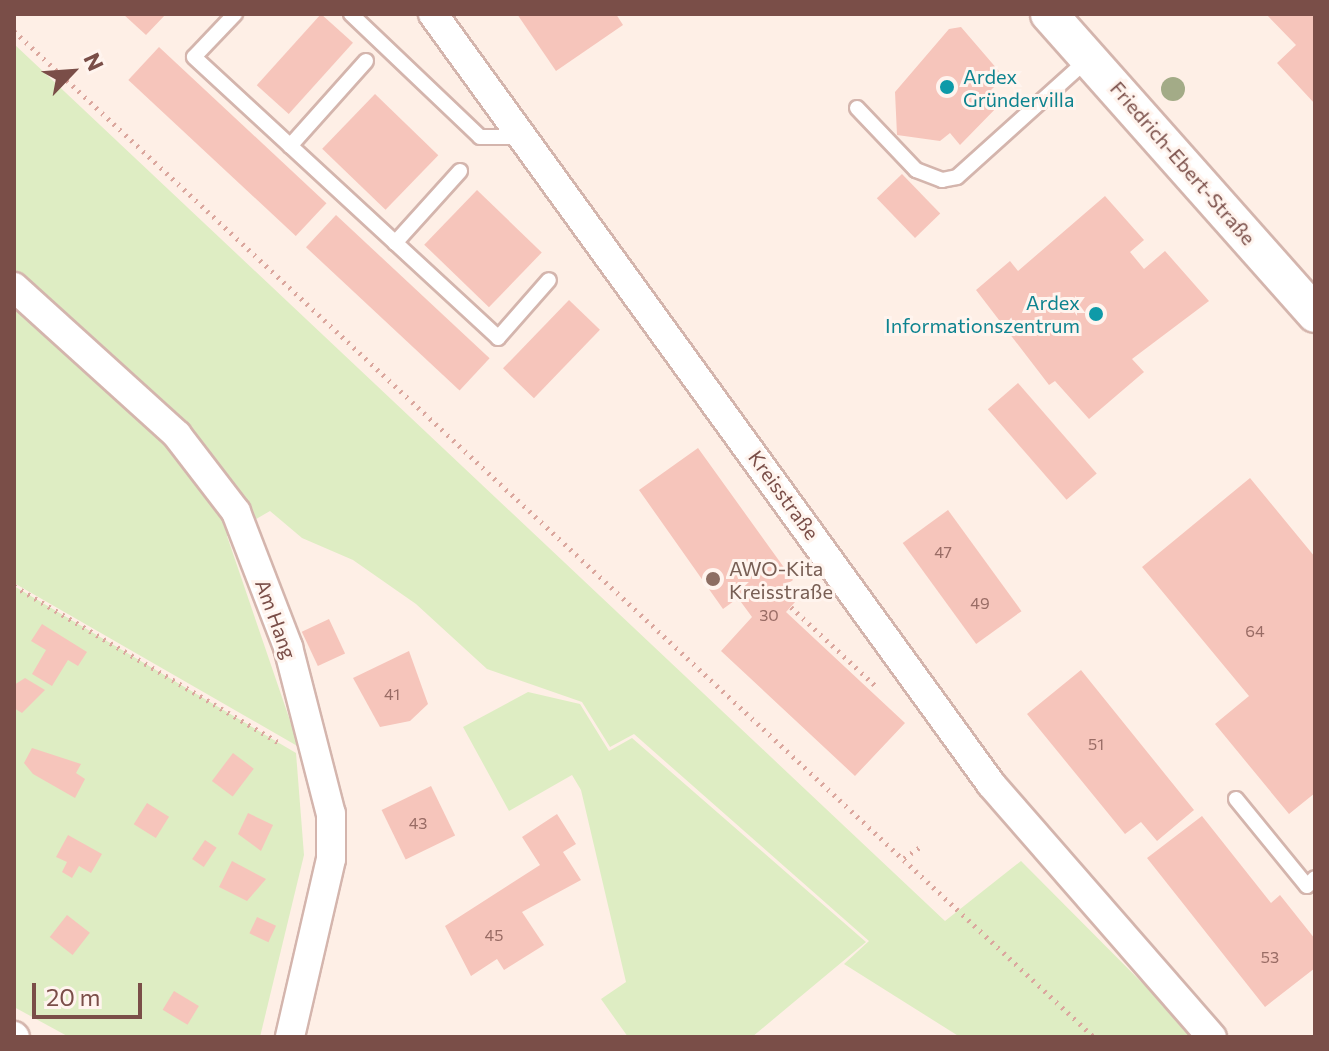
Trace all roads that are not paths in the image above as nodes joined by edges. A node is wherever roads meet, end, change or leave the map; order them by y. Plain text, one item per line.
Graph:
1 (235, 14) edge
2 (351, 14) edge
3 (433, 14) edge
4 (1061, 18) edge
5 (1089, 57) junction
6 (366, 61) dead end
7 (857, 108) dead end
8 (521, 137) junction
9 (290, 146) junction
10 (460, 171) dead end
11 (395, 243) junction
12 (549, 280) dead end
13 (14, 287) edge
14 (1315, 314) edge
15 (1236, 799) dead end
16 (1312, 887) edge
17 (290, 1037) edge
18 (1212, 1037) edge

1 - 9 lane
2 - 8 lane
3 - 8 street, Kreisstraße
4 - 5 street, Friedrich-Ebert-Straße
5 - 7 lane
5 - 14 street, Friedrich-Ebert-Straße
6 - 9 lane
8 - 18 street, Kreisstraße
9 - 11 lane
10 - 11 lane
11 - 12 lane
13 - 17 street, Am Hang
15 - 16 lane

